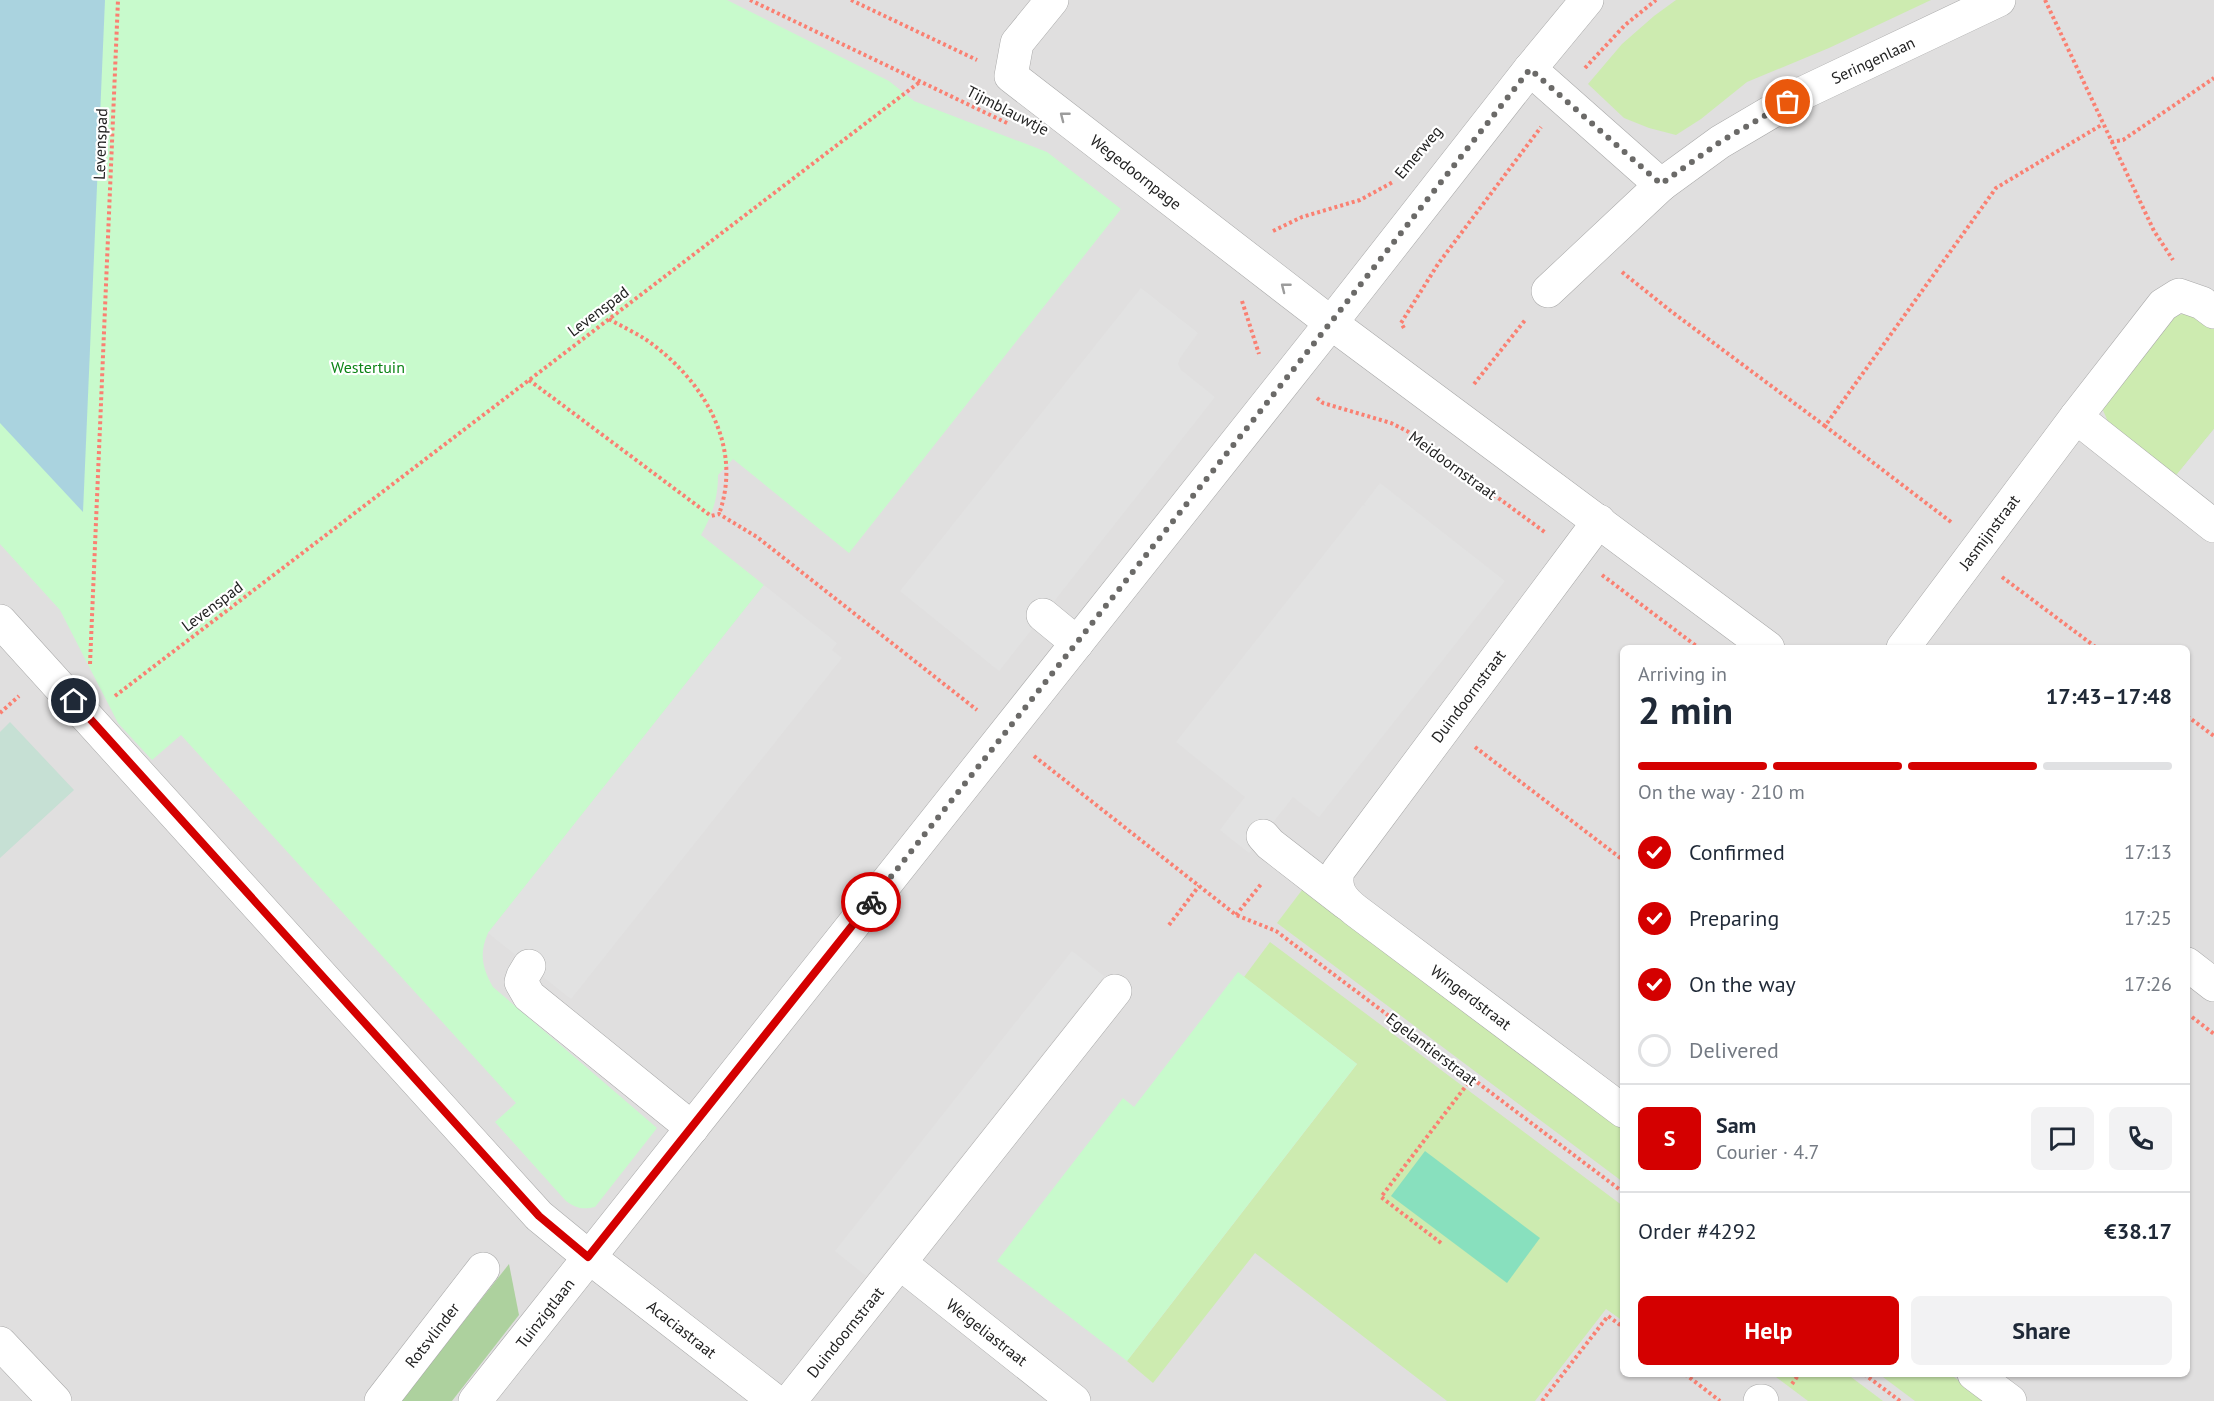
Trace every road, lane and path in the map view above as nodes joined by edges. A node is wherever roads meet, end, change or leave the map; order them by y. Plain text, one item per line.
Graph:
1 (118, 0) edge
2 (750, 0) edge
3 (851, 0) edge
4 (1052, 0) edge
5 (1587, 0) edge
6 (1656, 0) edge
7 (1999, 0) edge
8 (2045, 0) edge
9 (1530, 69) junction
10 (1011, 76) junction
11 (2214, 78) edge
12 (921, 81) junction
13 (1562, 98) junction
14 (2103, 124) junction
15 (1016, 128) dead end
16 (2111, 142) junction
17 (1399, 177) dead end
18 (1661, 184) junction
19 (1594, 249) junction
20 (1242, 269) junction
21 (1548, 291) joint
22 (2208, 307) edge
23 (609, 319) junction
24 (1331, 322) junction
25 (1405, 331) dead end
26 (1288, 376) junction
27 (529, 380) junction
28 (1470, 389) dead end
29 (2076, 417) junction
30 (1825, 426) junction
31 (1599, 521) junction
32 (2214, 526) edge
33 (1977, 549) junction
34 (1574, 554) junction
35 (1043, 615) dead end
36 (0, 621) edge
37 (1077, 643) junction
38 (1696, 645) edge
39 (1764, 645) edge
40 (1905, 645) edge
41 (2093, 645) edge
42 (88, 716) junction
43 (2190, 718) edge
44 (1446, 725) junction
45 (2214, 736) edge
46 (1263, 836) dead end
47 (1620, 858) edge
48 (1199, 886) dead end
49 (1346, 903) junction
50 (1236, 915) dead end
51 (1169, 925) dead end
52 (529, 966) dead end
53 (2190, 966) edge
54 (2214, 985) edge
55 (1115, 991) dead end
56 (2190, 1015) edge
57 (2214, 1034) edge
58 (1472, 1078) junction
59 (1620, 1109) edge
60 (692, 1128) junction
61 (1620, 1190) edge
62 (1441, 1243) dead end
63 (588, 1257) junction
64 (900, 1263) junction
65 (483, 1269) dead end
66 (1620, 1325) edge
67 (0, 1343) edge
68 (1689, 1377) edge
69 (1868, 1377) edge
70 (1978, 1377) edge
71 (55, 1401) edge
72 (381, 1401) edge
73 (474, 1401) edge
74 (775, 1401) edge
75 (790, 1401) edge
76 (1074, 1401) edge
77 (1542, 1401) edge
78 (1720, 1401) edge
79 (1900, 1401) edge
80 (2010, 1401) edge

1 - 42 path, Levenspad
2 - 12 path, Tijmblauwtje
3 - 10 path
4 - 10 street
5 - 9 street
6 - 13 path
7 - 18 street, Seringenlaan
8 - 14 path
9 - 13 street
9 - 24 street
20 -> 10 street, Wegedoornpage
11 - 16 path
12 - 15 path, Tijmblauwtje
12 - 23 path, Levenspad
13 - 18 street
13 - 25 path
14 - 16 path
14 - 30 path
16 - 22 path
17 - 20 path, Emerweg
18 - 19 street, Seringenlaan
19 - 21 street, Seringenlaan
19 - 30 path
24 -> 20 street, Wegedoornpage
20 - 26 path, Meidoornstraat
21 - 28 path
22 - 29 street, Jasmijnstraat
23 - 27 path, Levenspad
23 - 27 path
24 - 26 street, Tuinzigtlaan
24 - 31 street
26 - 34 path, Meidoornstraat
26 - 37 street, Tuinzigtlaan
27 - 42 path, Levenspad
29 - 32 street
29 - 33 street, Jasmijnstraat
30 - 33 path
31 - 34 street, Duindoornstraat
31 - 39 street
33 - 40 street, Jasmijnstraat
33 - 41 path
34 - 38 path, Meidoornstraat
34 - 44 street, Duindoornstraat
35 - 37 street
36 - 42 street, Acaciastraat
37 - 60 street, Tuinzigtlaan
42 - 63 street, Acaciastraat
43 - 45 path
44 - 47 path
44 - 49 street, Duindoornstraat
46 - 49 street, Wingerdstraat
48 - 51 path
49 - 59 street, Wingerdstraat
50 - 58 path, Egelantierstraat
52 - 60 street
53 - 54 street
55 - 64 street, Duindoornstraat
56 - 57 path
58 - 61 path, Egelantierstraat
58 - 62 path
60 - 63 street, Tuinzigtlaan
63 - 73 street, Tuinzigtlaan
63 - 74 street, Acaciastraat
64 - 75 street, Duindoornstraat
64 - 76 street, Weigeliastraat
65 - 72 street, Rotsvlinder
66 - 77 path
67 - 71 street
68 - 78 path
69 - 79 path
70 - 80 street

